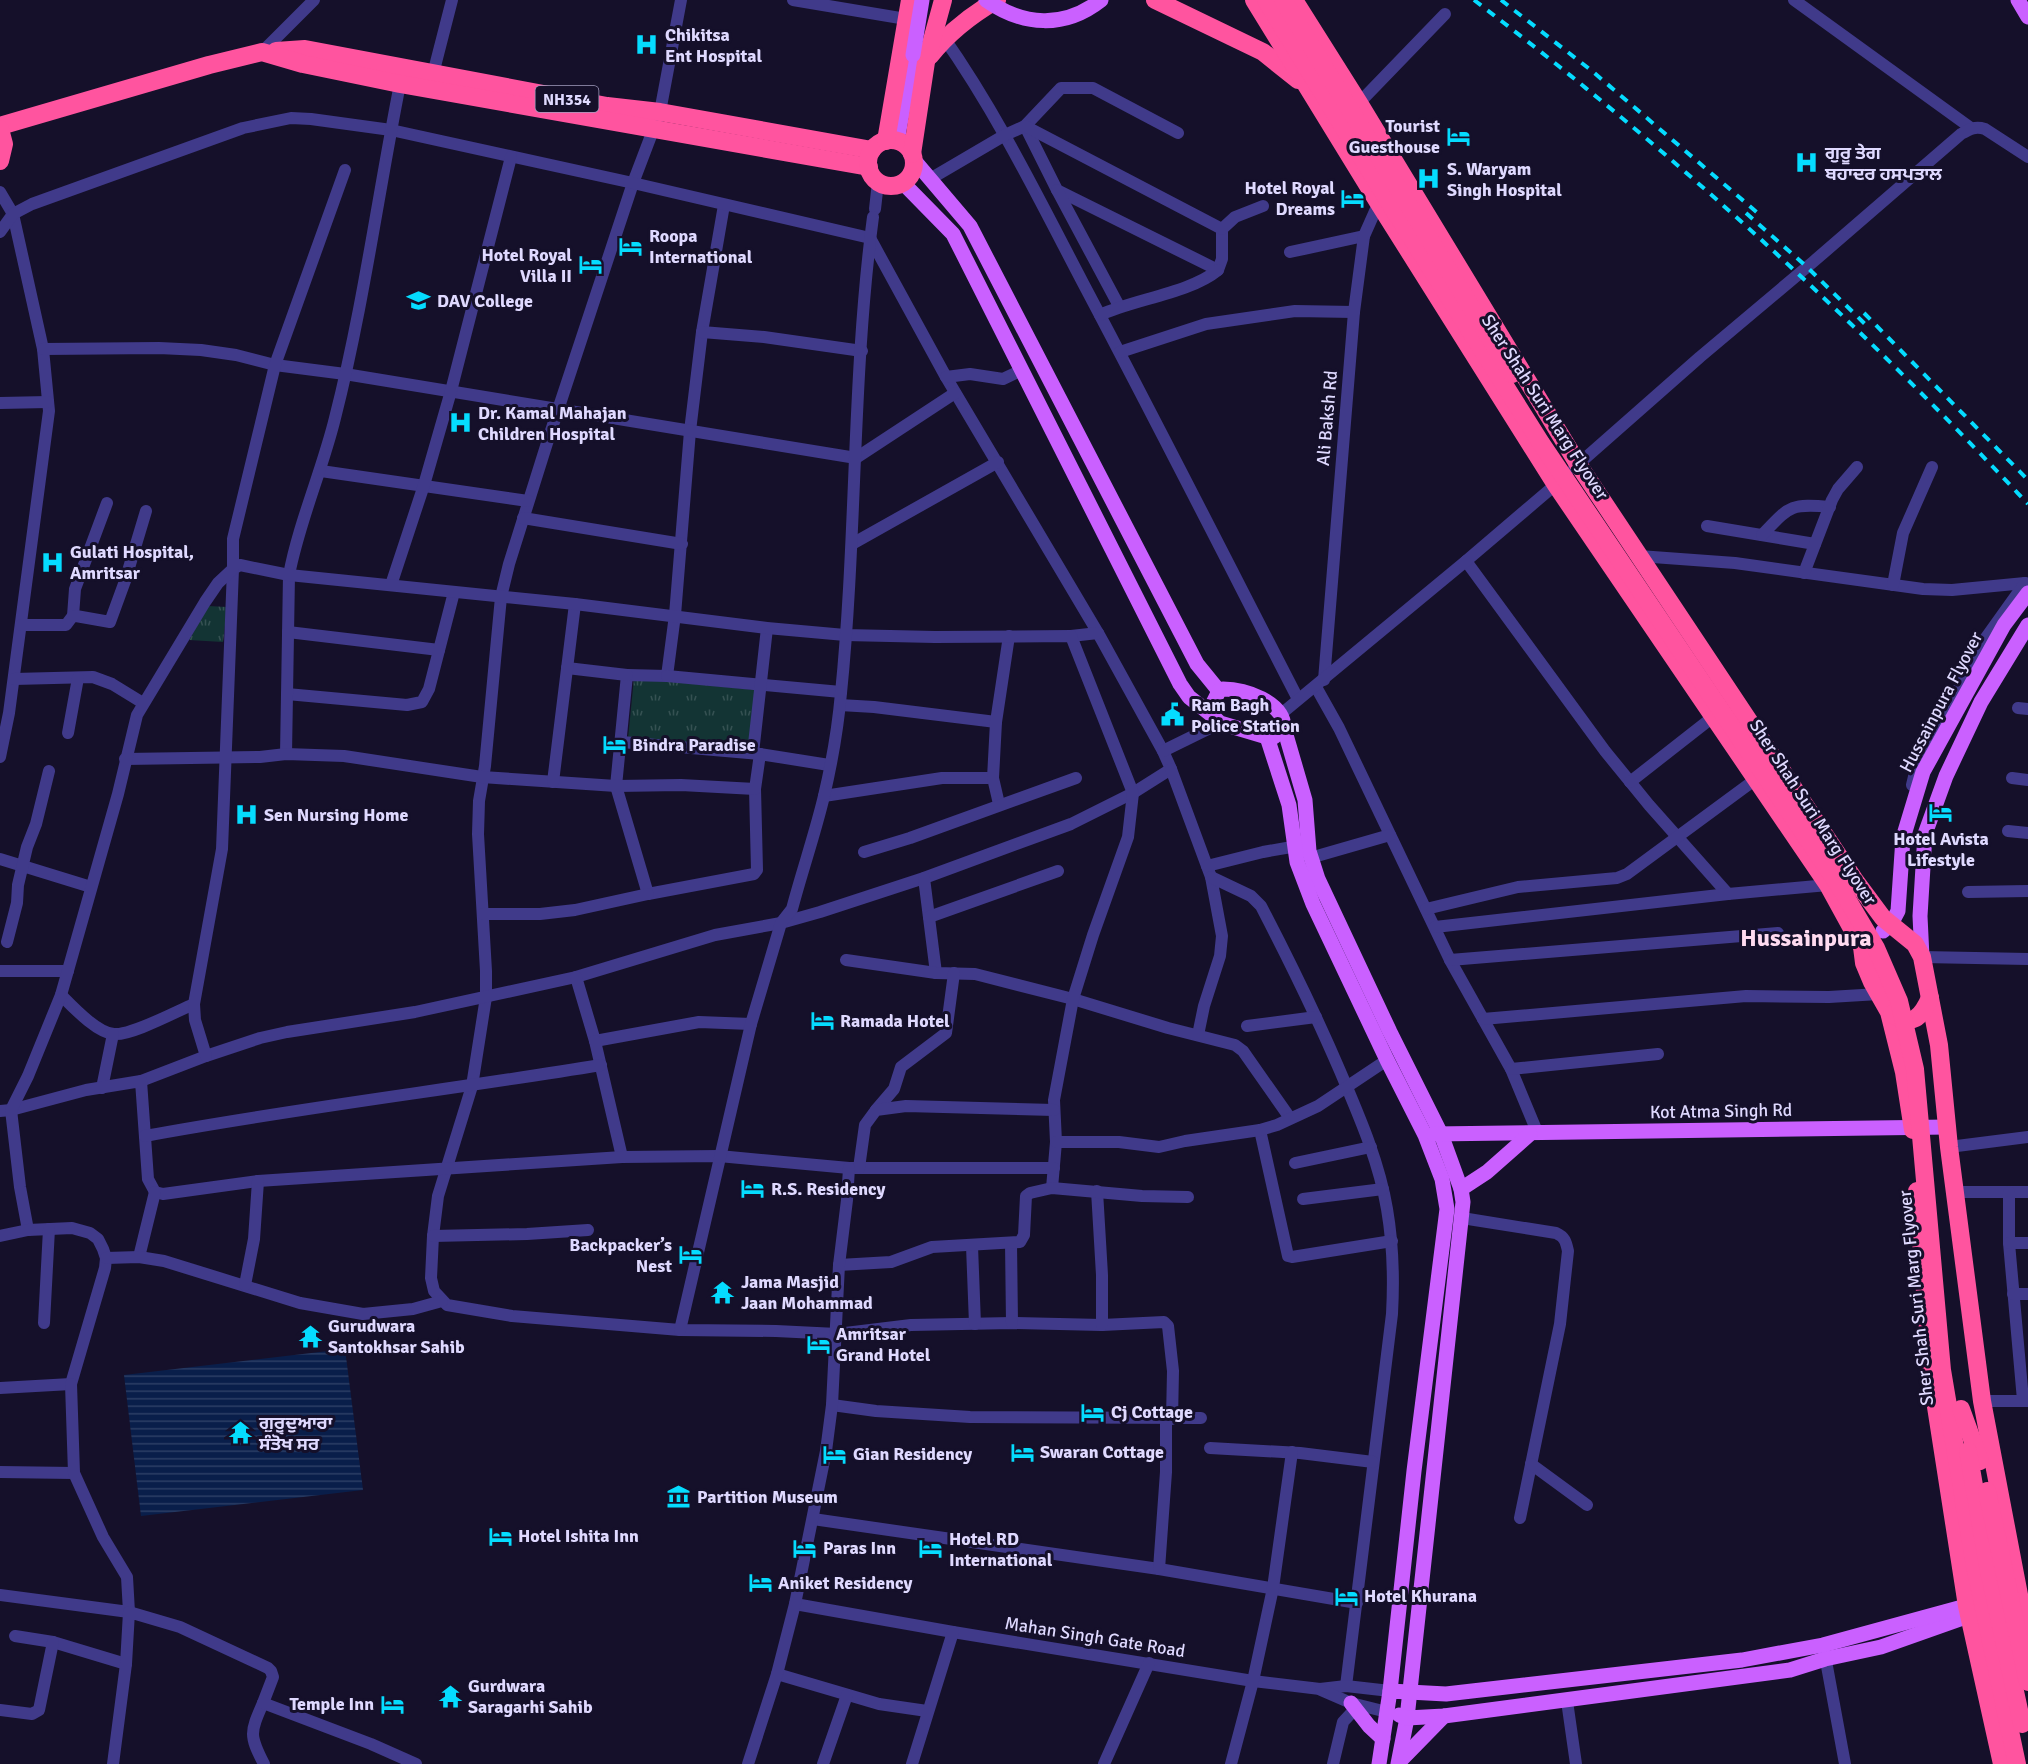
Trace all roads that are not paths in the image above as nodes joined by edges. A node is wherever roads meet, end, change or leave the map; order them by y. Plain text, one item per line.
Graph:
1 (314, 0) edge
2 (452, 0) edge
3 (681, 0) edge
4 (793, 0) edge
5 (910, 0) edge
6 (922, 0) edge
7 (943, 0) edge
8 (986, 0) edge
9 (997, 0) edge
10 (1101, 0) edge
11 (1155, 0) edge
12 (1254, 0) edge
13 (1266, 0) edge
14 (1283, 0) edge
15 (1294, 0) edge
16 (1794, 0) edge
17 (2018, 0) edge
18 (1445, 14) dead end
19 (2028, 17) edge
20 (907, 20) junction
21 (940, 31) junction
22 (262, 52) junction
23 (919, 59) junction
24 (433, 74) junction
25 (400, 84) junction
26 (1312, 93) junction
27 (1359, 103) junction
28 (657, 120) junction
29 (1025, 126) junction
30 (0, 127) edge
31 (1971, 128) junction
32 (391, 130) junction
33 (1178, 133) dead end
34 (1005, 135) junction
35 (880, 156) junction
36 (511, 157) junction
37 (913, 157) junction
38 (2028, 157) edge
39 (0, 161) edge
40 (1398, 167) junction
41 (345, 171) dead end
42 (930, 179) junction
43 (633, 183) junction
44 (903, 183) junction
45 (1057, 190) junction
46 (0, 192) edge
47 (1378, 202) junction
48 (724, 205) junction
49 (1263, 206) dead end
50 (13, 214) junction
51 (1222, 229) junction
52 (0, 232) edge
53 (1364, 236) junction
54 (870, 238) junction
55 (1290, 252) dead end
56 (1218, 270) junction
57 (1119, 306) junction
58 (1354, 312) junction
59 (1100, 315) junction
60 (702, 332) junction
61 (43, 349) junction
62 (862, 351) junction
63 (1120, 352) junction
64 (275, 365) junction
65 (1022, 370) junction
66 (345, 374) junction
67 (946, 377) junction
68 (451, 391) junction
69 (955, 393) junction
70 (48, 402) junction
71 (0, 403) edge
72 (559, 410) junction
73 (690, 431) junction
74 (856, 458) junction
75 (998, 462) junction
76 (1578, 464) junction
77 (1857, 467) dead end
78 (1932, 467) dead end
79 (321, 471) junction
80 (424, 485) junction
81 (1556, 485) junction
82 (528, 501) junction
83 (107, 502) dead end
84 (1830, 507) junction
85 (146, 511) dead end
86 (523, 518) junction
87 (1707, 526) dead end
88 (1762, 535) junction
89 (682, 544) junction
90 (852, 544) junction
91 (1815, 544) junction
92 (1639, 556) junction
93 (1466, 561) junction
94 (233, 569) junction
95 (1804, 573) junction
96 (289, 575) junction
97 (392, 585) junction
98 (1893, 585) junction
99 (2027, 588) edge
100 (454, 592) junction
101 (501, 597) junction
102 (575, 604) junction
103 (675, 615) junction
104 (73, 616) junction
105 (21, 625) junction
106 (2028, 625) edge
107 (768, 628) junction
108 (288, 632) junction
109 (1098, 633) junction
110 (845, 635) junction
111 (1010, 636) junction
112 (1071, 636) junction
113 (439, 650) junction
114 (567, 668) junction
115 (627, 675) junction
116 (667, 676) junction
117 (78, 678) junction
118 (14, 679) junction
119 (1320, 683) junction
120 (760, 686) junction
121 (841, 692) junction
122 (1219, 692) junction
123 (287, 694) junction
124 (1298, 699) junction
125 (143, 703) junction
126 (840, 705) junction
127 (1713, 717) junction
128 (1216, 719) junction
129 (1282, 721) junction
130 (996, 722) junction
131 (68, 733) dead end
132 (1267, 737) junction
133 (622, 742) junction
134 (1163, 751) junction
135 (756, 753) junction
136 (286, 754) junction
137 (0, 757) edge
138 (224, 757) junction
139 (125, 759) junction
140 (829, 765) junction
141 (1171, 769) junction
142 (48, 771) dead end
143 (482, 777) junction
144 (993, 777) junction
145 (1076, 778) dead end
146 (2012, 778) dead end
147 (1756, 779) junction
148 (2028, 780) edge
149 (553, 782) junction
150 (1630, 782) junction
151 (616, 786) junction
152 (755, 789) junction
153 (1133, 793) junction
154 (824, 796) junction
155 (999, 804) junction
156 (2008, 831) dead end
157 (2028, 833) edge
158 (1390, 835) junction
159 (1679, 836) junction
160 (1304, 849) junction
161 (864, 852) dead end
162 (0, 859) edge
163 (23, 867) junction
164 (1058, 871) dead end
165 (1209, 871) junction
166 (1901, 871) junction
167 (924, 878) junction
168 (1828, 885) junction
169 (91, 887) junction
170 (2028, 891) edge
171 (1968, 892) dead end
172 (648, 894) junction
173 (1728, 894) junction
174 (1426, 909) junction
175 (483, 914) junction
176 (929, 917) junction
177 (781, 923) junction
178 (1435, 927) junction
179 (1891, 929) junction
180 (1778, 933) dead end
181 (7, 942) dead end
182 (1862, 947) junction
183 (1922, 957) junction
184 (2028, 959) edge
185 (846, 960) dead end
186 (1450, 960) junction
187 (0, 971) edge
188 (68, 971) junction
189 (936, 973) junction
190 (954, 973) junction
191 (576, 977) junction
192 (1879, 994) junction
193 (61, 995) junction
194 (486, 997) junction
195 (1930, 998) junction
196 (1073, 999) junction
197 (194, 1004) junction
198 (1889, 1012) junction
199 (1316, 1017) junction
200 (1483, 1019) junction
201 (751, 1024) junction
202 (1247, 1026) dead end
203 (113, 1034) junction
204 (1198, 1035) junction
205 (595, 1041) junction
206 (1658, 1054) dead end
207 (206, 1056) junction
208 (1387, 1060) junction
209 (601, 1065) junction
210 (1511, 1069) junction
211 (141, 1081) junction
212 (472, 1086) junction
213 (1347, 1087) junction
214 (102, 1088) junction
215 (876, 1110) junction
216 (1054, 1110) junction
217 (5, 1111) edge
218 (1290, 1118) junction
219 (1948, 1127) junction
220 (1912, 1128) junction
221 (1260, 1130) junction
222 (1441, 1134) junction
223 (1534, 1134) junction
224 (1425, 1135) junction
225 (145, 1136) junction
226 (2028, 1137) edge
227 (1056, 1142) junction
228 (1371, 1147) junction
229 (1949, 1147) junction
230 (719, 1156) junction
231 (622, 1157) junction
232 (1295, 1163) dead end
233 (447, 1167) junction
234 (854, 1168) junction
235 (1054, 1168) junction
236 (258, 1181) junction
237 (1052, 1188) junction
238 (1383, 1189) junction
239 (1461, 1190) junction
240 (1097, 1191) junction
241 (155, 1192) junction
242 (1955, 1192) junction
243 (2009, 1192) junction
244 (2028, 1192) edge
245 (1188, 1197) dead end
246 (1303, 1199) dead end
247 (1462, 1218) junction
248 (49, 1229) junction
249 (27, 1230) junction
250 (588, 1230) dead end
251 (0, 1236) edge
252 (433, 1236) junction
253 (1392, 1241) junction
254 (1011, 1243) junction
255 (2009, 1243) junction
256 (2028, 1244) edge
257 (972, 1246) junction
258 (139, 1257) junction
259 (106, 1258) junction
260 (839, 1265) junction
261 (245, 1285) junction
262 (2013, 1294) junction
263 (2028, 1294) edge
264 (442, 1301) junction
265 (44, 1323) dead end
266 (1012, 1323) junction
267 (975, 1324) junction
268 (1102, 1325) junction
269 (680, 1330) junction
270 (837, 1334) junction
271 (2024, 1348) edge
272 (71, 1384) junction
273 (0, 1388) edge
274 (1982, 1401) junction
275 (2025, 1401) edge
276 (832, 1405) junction
277 (1961, 1409) junction
278 (1201, 1418) dead end
279 (1169, 1419) junction
280 (1210, 1448) dead end
281 (1292, 1452) junction
282 (1373, 1462) junction
283 (1531, 1464) junction
284 (0, 1472) edge
285 (74, 1473) junction
286 (1587, 1504) dead end
287 (1520, 1518) dead end
288 (813, 1519) junction
289 (1159, 1569) junction
290 (1274, 1588) junction
291 (2023, 1592) edge
292 (0, 1595) edge
293 (1357, 1603) junction
294 (795, 1604) junction
295 (1968, 1611) junction
296 (129, 1612) junction
297 (953, 1632) junction
298 (15, 1635) dead end
299 (53, 1642) junction
300 (2028, 1642) edge
301 (1824, 1652) junction
302 (126, 1664) junction
303 (1149, 1664) junction
304 (1412, 1665) junction
305 (777, 1674) junction
306 (1253, 1681) junction
307 (2028, 1682) edge
308 (1346, 1686) junction
309 (1320, 1689) junction
310 (1390, 1691) junction
311 (1409, 1692) junction
312 (1462, 1692) junction
313 (847, 1695) junction
314 (1567, 1701) junction
315 (263, 1703) junction
316 (1353, 1706) junction
317 (0, 1710) edge
318 (927, 1711) junction
319 (1387, 1712) junction
320 (1444, 1716) junction
321 (1407, 1718) junction
322 (1383, 1739) junction
323 (2028, 1755) edge
324 (1398, 1763) edge
325 (113, 1764) edge
326 (264, 1764) edge
327 (416, 1764) edge
328 (747, 1764) edge
329 (823, 1764) edge
330 (912, 1764) edge
331 (1104, 1764) edge
332 (1231, 1764) edge
333 (1333, 1764) edge
334 (1378, 1764) edge
335 (1576, 1764) edge
336 (1845, 1764) edge
337 (2002, 1764) edge
338 (2017, 1764) edge

1 - 22 street
2 - 24 street
3 - 28 street
4 - 20 street
5 - 20 highway
6 - 23 main road, bridge
7 - 21 highway
8 - 10 main road, bridge
9 - 21 highway
11 - 26 highway
12 - 26 highway
13 - 338 highway, Sher Shah Suri Marg Flyover, bridge
14 - 277 highway, Sher Shah Suri Marg Flyover, bridge
15 - 27 highway
16 - 31 street
17 - 19 main road
18 - 27 street
20 - 21 street
20 - 35 highway
21 - 23 highway
21 - 34 street
22 - 24 highway, NH354
22 - 25 highway, NH354
22 - 30 highway, NH354
23 - 35 main road
23 - 37 highway
24 - 28 highway, NH354
25 - 28 highway, NH354
25 - 32 street
26 - 47 highway
27 - 40 highway
28 - 35 highway, NH354
28 - 43 street
29 - 33 street
29 - 34 street
29 - 45 street
29 - 51 street
30 - 39 highway, NH354
31 - 38 street
31 - 76 street
32 - 36 street
32 - 50 street
32 - 66 street
34 - 42 street
34 - 59 street
35 - 37 highway
35 - 44 highway, NH354
35 - 54 street
36 - 43 street
36 - 68 street
37 - 42 main road
37 - 44 highway
40 - 47 street, Ali Baksh Rd
40 - 76 highway
41 - 64 street
42 - 122 main road
43 - 48 street
43 - 72 street
44 - 65 main road
45 - 56 street
45 - 57 street
46 - 50 street
47 - 53 street, Ali Baksh Rd
47 - 81 highway
48 - 54 street
48 - 60 street
49 - 51 street
50 - 52 street
50 - 61 street
51 - 56 street
53 - 55 street
53 - 58 street, Ali Baksh Rd
54 - 62 street
54 - 67 street
56 - 57 street
57 - 59 street
58 - 63 street
58 - 119 street, Ali Baksh Rd
59 - 63 street
60 - 62 street
60 - 73 street
61 - 64 street
61 - 70 street
62 - 74 street
63 - 124 street
64 - 66 street
64 - 94 street
65 - 67 street
65 - 128 main road
66 - 68 street
66 - 79 street
67 - 69 street
68 - 72 street
68 - 80 street
69 - 74 street
69 - 75 street
70 - 71 street
70 - 105 street
72 - 73 street
72 - 82 street
73 - 74 street
73 - 89 street
74 - 90 street
75 - 90 street
75 - 109 street
76 - 81 street
76 - 92 highway
77 - 84 street
78 - 98 street
79 - 80 street
79 - 96 street
80 - 82 street
80 - 97 street
81 - 93 street
81 - 127 highway
82 - 86 street
83 - 104 street
84 - 88 street
84 - 91 street
85 - 104 street
86 - 89 street
86 - 101 street
87 - 88 street
88 - 91 street
89 - 103 street
90 - 110 street
91 - 95 street
92 - 95 street
92 - 179 highway
93 - 119 street
93 - 150 street
94 - 96 street
94 - 125 street
94 - 138 street
95 - 98 street
96 - 97 street
96 - 108 street
97 - 100 street
98 - 99 street
99 - 166 main road, Hussainpura Flyover
99 - 166 street
100 - 101 street
100 - 113 street
101 - 102 street
101 - 143 street
102 - 103 street
102 - 114 street
103 - 107 street
103 - 116 street
104 - 105 street
105 - 118 street
106 - 183 main road, Hussainpura Flyover
107 - 110 street
107 - 120 street
108 - 113 street
108 - 123 street
109 - 112 street
109 - 134 street
110 - 111 street
110 - 121 street
111 - 112 street
111 - 130 street
112 - 153 street
113 - 123 street
114 - 115 street
114 - 149 street
115 - 116 street
115 - 133 street
116 - 120 street
117 - 118 street
117 - 125 street
117 - 131 street
118 - 137 street
119 - 124 street
119 - 158 street
120 - 121 street
120 - 135 street
121 - 126 street
122 - 128 main road
122 - 129 main road
123 - 136 street
124 - 129 street
125 - 139 street
126 - 130 street
126 - 140 street
127 - 147 highway
127 - 150 street
128 - 132 main road
128 - 134 street
129 - 132 main road
129 - 160 main road
130 - 144 street
132 - 160 main road
133 - 135 street
133 - 151 street
134 - 141 street
135 - 140 street
135 - 152 street
136 - 138 street
136 - 143 street
138 - 139 street
138 - 197 street
139 - 169 street
140 - 154 street
141 - 153 street
141 - 165 street
142 - 163 street
143 - 149 street
143 - 175 street
144 - 154 street
144 - 155 street
145 - 155 street
146 - 148 street
147 - 159 street
147 - 168 highway
149 - 151 street
150 - 159 street
151 - 152 street
151 - 172 street
152 - 172 street
153 - 167 street
153 - 196 street
154 - 177 street
155 - 161 street
156 - 157 street
158 - 160 street
158 - 174 street
159 - 173 street
159 - 174 street
160 - 165 street
160 - 208 main road
160 - 222 main road
162 - 163 street
163 - 169 street
163 - 181 street
164 - 176 street
165 - 199 street
165 - 204 street
166 - 179 main road, Hussainpura Flyover
167 - 176 street
167 - 177 street
168 - 173 street
168 - 182 highway
169 - 188 street
170 - 171 street
172 - 175 street
173 - 178 street
174 - 178 street
175 - 194 street
176 - 189 street
177 - 191 street
177 - 201 street
178 - 186 street
179 - 182 highway
179 - 183 highway
180 - 186 street
182 - 192 highway
183 - 184 street
183 - 195 highway
185 - 189 street
186 - 200 street
187 - 188 street
188 - 193 street
189 - 190 street
190 - 196 street
190 - 215 street
191 - 194 street
191 - 205 street
192 - 198 highway
192 - 200 street
193 - 203 street
193 - 217 street
194 - 207 street
194 - 212 street
195 - 198 highway
195 - 219 highway
196 - 204 street
196 - 216 street
197 - 203 street
197 - 207 street
198 - 220 highway
199 - 202 street
199 - 213 street
200 - 210 street
201 - 205 street
201 - 230 street
203 - 214 street
204 - 218 street
205 - 209 street
206 - 210 street
207 - 211 street
208 - 213 street
208 - 224 main road
209 - 212 street
209 - 231 street
210 - 223 street
211 - 214 street
211 - 225 street
212 - 225 street
212 - 233 street
213 - 218 street
213 - 228 street
214 - 217 street
215 - 216 street
215 - 234 street
216 - 227 street
217 - 249 street
218 - 221 street
219 - 220 main road, Kot Atma Singh Rd
219 - 229 highway
220 - 223 main road, Kot Atma Singh Rd
220 - 295 highway
221 - 227 street
221 - 253 street
222 - 223 main road, Kot Atma Singh Rd
222 - 224 main road, Kot Atma Singh Rd
222 - 239 main road
223 - 239 main road
224 - 310 main road
225 - 241 street
226 - 229 street
227 - 235 street
228 - 232 street
228 - 238 street
229 - 242 highway
230 - 231 street
230 - 234 street
230 - 269 street
231 - 233 street
233 - 236 street
233 - 252 street
234 - 235 street
234 - 260 street
235 - 237 street
236 - 241 street
236 - 261 street
237 - 240 street
237 - 254 street
238 - 246 street
238 - 253 street
239 - 247 main road
240 - 245 street
240 - 268 street
241 - 258 street
242 - 243 street
242 - 274 highway
243 - 244 street
243 - 255 street
247 - 283 street
247 - 304 main road
248 - 249 street
248 - 259 street
248 - 265 street
249 - 251 street
250 - 252 street
252 - 264 street
253 - 282 street
254 - 257 street
254 - 266 street
255 - 256 street
255 - 262 street
257 - 260 street
257 - 267 street
258 - 259 street
258 - 261 street
259 - 272 street
260 - 270 street
261 - 264 street
262 - 263 street
262 - 271 street
264 - 269 street
266 - 267 street
266 - 268 street
267 - 270 street
268 - 279 street
269 - 270 street
270 - 276 street
271 - 275 street
272 - 273 street
272 - 285 street
274 - 275 street
274 - 291 highway
276 - 279 street
276 - 288 street
277 - 307 highway, bridge
277 - 323 highway, Sher Shah Suri Marg Flyover, bridge
278 - 279 street
279 - 289 street
280 - 281 street
281 - 282 street
281 - 290 street
282 - 293 street
283 - 286 street
283 - 287 street
284 - 285 street
285 - 296 street
288 - 289 street
288 - 294 street
289 - 290 street
290 - 293 street
290 - 306 street
291 - 295 main road
291 - 300 highway
292 - 296 street
293 - 308 street
294 - 297 street, Mahan Singh Gate Road
294 - 305 street
295 - 301 main road
295 - 337 highway
296 - 302 street
296 - 315 street
297 - 303 street, Mahan Singh Gate Road
297 - 318 street
298 - 299 street
299 - 302 street
299 - 317 street
301 - 312 main road
301 - 314 main road
301 - 336 street
302 - 325 street
303 - 306 street, Mahan Singh Gate Road
303 - 331 street
304 - 311 main road
304 - 312 main road
305 - 313 street
305 - 328 street
306 - 309 street, Mahan Singh Gate Road
306 - 332 street
308 - 309 street, Mahan Singh Gate Road
308 - 310 street, Mahan Singh Gate Road
309 - 316 street
310 - 311 main road
310 - 319 main road
311 - 312 main road
311 - 321 main road
313 - 318 street
313 - 329 street
314 - 320 main road
314 - 335 street
315 - 326 street
315 - 327 street
316 - 319 street
316 - 322 main road
316 - 333 street
318 - 330 street
319 - 321 main road
319 - 322 main road
320 - 321 main road
320 - 324 main road
321 - 324 main road
322 - 334 main road

